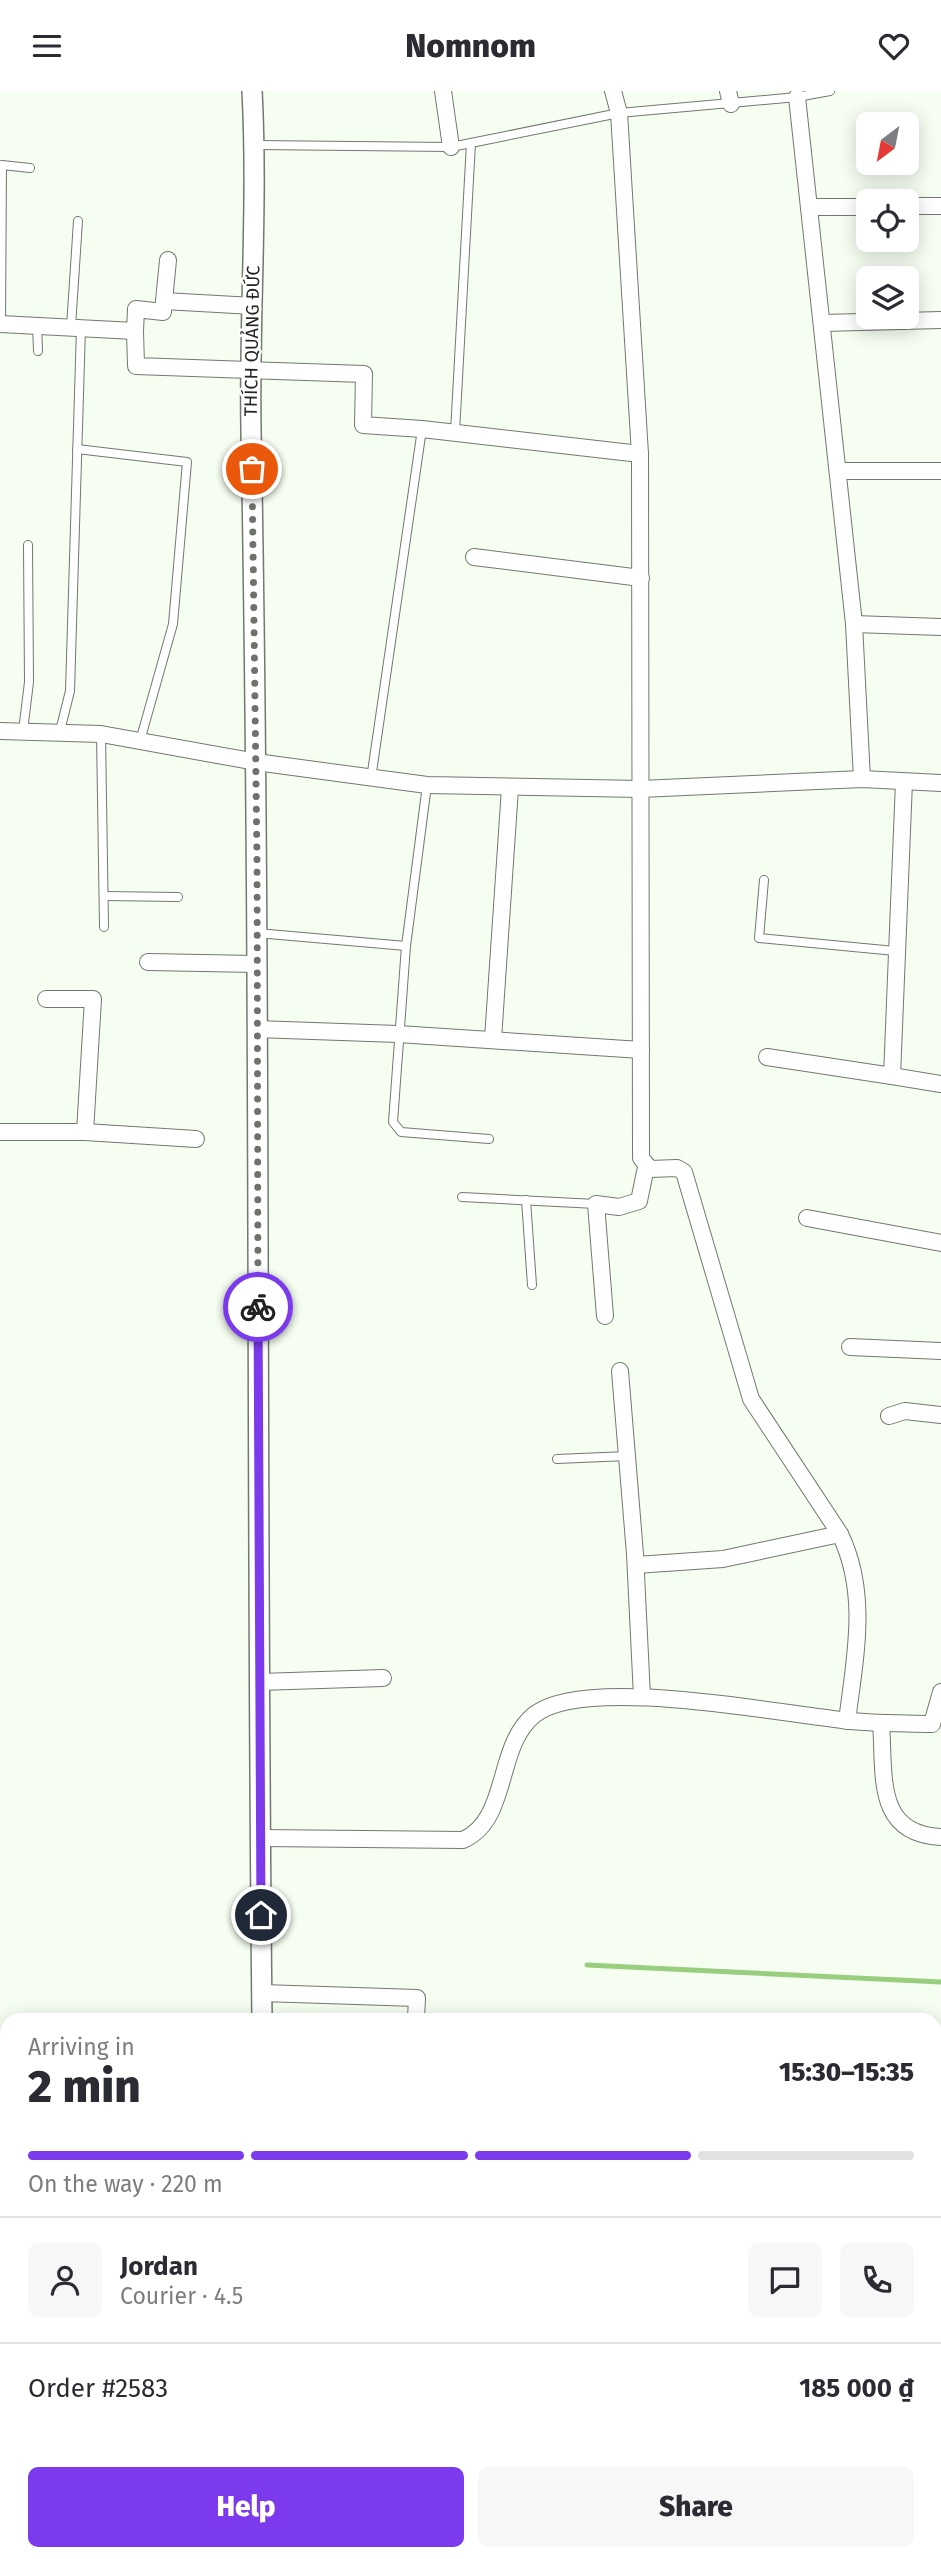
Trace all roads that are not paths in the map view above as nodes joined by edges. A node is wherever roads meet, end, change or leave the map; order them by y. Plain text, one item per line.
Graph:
1 (252, 91) edge
2 (443, 91) edge
3 (613, 91) edge
4 (830, 91) edge
5 (796, 94) edge
6 (730, 97) edge
7 (619, 113) junction
8 (471, 143) junction
9 (255, 145) junction
10 (451, 147) junction
11 (30, 168) dead end
12 (1, 182) edge
13 (919, 206) edge
14 (941, 206) edge
15 (809, 207) junction
16 (856, 207) edge
17 (78, 221) dead end
18 (168, 260) dead end
19 (164, 301) junction
20 (253, 306) junction
21 (941, 320) edge
22 (822, 323) junction
23 (1, 324) edge
24 (37, 325) junction
25 (76, 328) junction
26 (135, 331) junction
27 (37, 351) dead end
28 (251, 369) junction
29 (422, 429) junction
30 (455, 432) junction
31 (77, 449) junction
32 (640, 454) junction
33 (839, 471) junction
34 (941, 471) edge
35 (28, 545) dead end
36 (474, 557) dead end
37 (642, 578) junction
38 (854, 624) junction
39 (941, 627) edge
40 (0, 731) edge
41 (23, 731) junction
42 (60, 731) junction
43 (101, 734) junction
44 (140, 741) junction
45 (256, 762) junction
46 (371, 779) junction
47 (862, 779) junction
48 (904, 782) junction
49 (941, 783) edge
50 (427, 785) junction
51 (510, 788) junction
52 (640, 789) junction
53 (764, 880) dead end
54 (104, 896) junction
55 (178, 897) dead end
56 (104, 927) dead end
57 (257, 933) junction
58 (407, 946) junction
59 (895, 951) junction
60 (148, 962) dead end
61 (257, 964) junction
62 (46, 999) dead end
63 (256, 1029) junction
64 (398, 1034) junction
65 (493, 1039) junction
66 (641, 1050) junction
67 (767, 1057) dead end
68 (892, 1076) junction
69 (941, 1084) edge
70 (0, 1132) edge
71 (85, 1132) junction
72 (196, 1139) dead end
73 (489, 1139) dead end
74 (646, 1167) junction
75 (462, 1197) dead end
76 (526, 1200) junction
77 (597, 1204) junction
78 (807, 1217) dead end
79 (941, 1243) edge
80 (532, 1285) dead end
81 (605, 1315) dead end
82 (850, 1347) dead end
83 (941, 1351) edge
84 (620, 1371) dead end
85 (941, 1415) edge
86 (889, 1416) dead end
87 (627, 1456) junction
88 (557, 1459) dead end
89 (840, 1534) junction
90 (636, 1565) junction
91 (383, 1678) dead end
92 (260, 1682) junction
93 (941, 1692) edge
94 (642, 1697) junction
95 (846, 1721) junction
96 (881, 1723) junction
97 (941, 1837) edge
98 (261, 1838) junction
99 (262, 1993) junction
100 (262, 2013) edge
101 (416, 2013) edge

1 - 9 street, THÍCH QUẢNG ĐỨC
2 - 10 street
3 - 7 street
4 - 5 lane
5 - 6 lane
5 - 15 street
6 - 7 lane
7 - 8 lane
7 - 32 street
8 - 10 lane
8 - 30 lane
9 - 10 lane
9 - 20 street, THÍCH QUẢNG ĐỨC
11 - 12 lane
12 - 23 lane
13 - 14 street
15 - 16 street
15 - 22 street
17 - 25 lane
18 - 19 street
19 - 20 street
19 - 26 street
20 - 28 street, THÍCH QUẢNG ĐỨC
21 - 22 street
22 - 33 street
23 - 24 street
24 - 25 street
24 - 27 lane
25 - 26 street
25 - 31 lane
26 - 28 street
28 - 29 street
28 - 45 street, THÍCH QUẢNG ĐỨC
29 - 30 street
29 - 46 lane
30 - 32 street
31 - 42 lane
31 - 44 lane
32 - 37 street
33 - 34 street
33 - 38 street
35 - 41 lane
36 - 37 street
37 - 52 street
38 - 39 street
38 - 47 street
40 - 41 street
41 - 42 street
42 - 43 street
43 - 44 street
43 - 54 lane
44 - 45 street
45 - 46 street
45 - 57 street, THÍCH QUẢNG ĐỨC
46 - 50 street
47 - 48 street
47 - 52 street
48 - 49 street
48 - 59 street
50 - 51 street
50 - 58 lane
51 - 52 street
51 - 65 street
52 - 66 street
53 - 59 lane
54 - 55 lane
54 - 56 lane
57 - 58 lane
57 - 61 street, THÍCH QUẢNG ĐỨC
58 - 64 lane
59 - 68 street
60 - 61 street
61 - 63 street, THÍCH QUẢNG ĐỨC
62 - 71 street
63 - 64 street
63 - 92 street, THÍCH QUẢNG ĐỨC
64 - 65 street
64 - 73 lane
65 - 66 street
66 - 74 street
67 - 68 street
68 - 69 street
70 - 71 street
71 - 72 street
74 - 77 street
74 - 89 street
75 - 76 lane
76 - 77 lane
76 - 80 lane
77 - 81 street
78 - 79 street
82 - 83 street
84 - 87 street
85 - 86 street
87 - 88 lane
87 - 90 street
89 - 90 street
89 - 95 street
90 - 94 street
91 - 92 street
92 - 98 street, THÍCH QUẢNG ĐỨC
93 - 96 street
94 - 95 street
94 - 98 street
95 - 96 street
96 - 97 street
98 - 99 street, THÍCH QUẢNG ĐỨC
99 - 100 street, THÍCH QUẢNG ĐỨC
99 - 101 street

